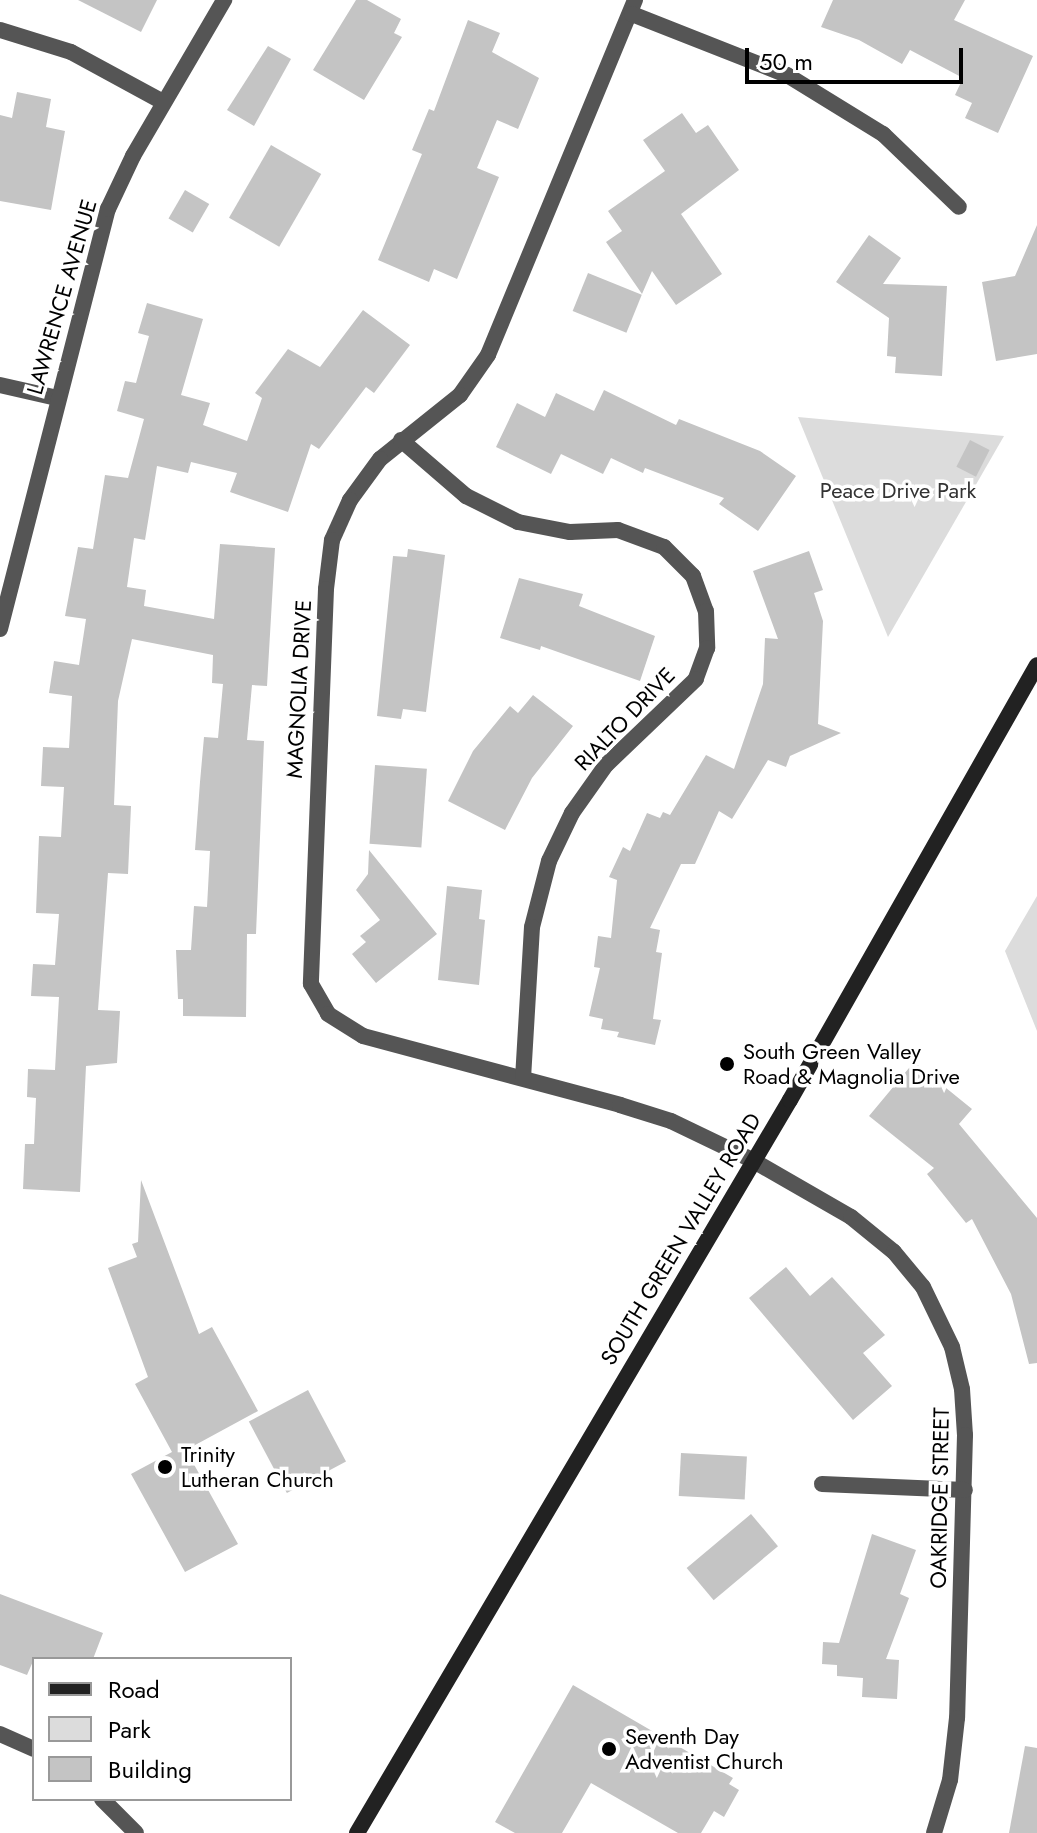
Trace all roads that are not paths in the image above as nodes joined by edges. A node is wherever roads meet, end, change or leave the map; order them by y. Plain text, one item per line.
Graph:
1 (224, 0) edge
2 (634, 7) edge
3 (0, 30) edge
4 (163, 102) junction
5 (959, 207) dead end
6 (0, 385) edge
7 (57, 398) junction
8 (401, 440) junction
9 (0, 629) edge
10 (1037, 665) edge
11 (523, 1078) junction
12 (752, 1160) junction
13 (822, 1484) dead end
14 (965, 1490) junction
15 (0, 1734) edge
16 (32, 1748) edge
17 (104, 1801) edge
18 (136, 1833) edge
19 (357, 1833) edge
20 (934, 1833) edge

1 - 4 street, LAWRENCE AVENUE
2 - 5 street
2 - 8 street, MAGNOLIA DRIVE
3 - 4 street
4 - 7 street, LAWRENCE AVENUE
6 - 7 street
7 - 9 street, LAWRENCE AVENUE
8 - 11 street, MAGNOLIA DRIVE
8 - 11 street, RIALTO DRIVE
10 - 12 main road, SOUTH GREEN VALLEY ROAD
11 - 12 street, MAGNOLIA DRIVE
12 - 14 street, OAKRIDGE STREET
12 - 19 main road, SOUTH GREEN VALLEY ROAD
13 - 14 street
14 - 20 street, OAKRIDGE STREET
15 - 16 street
17 - 18 street

